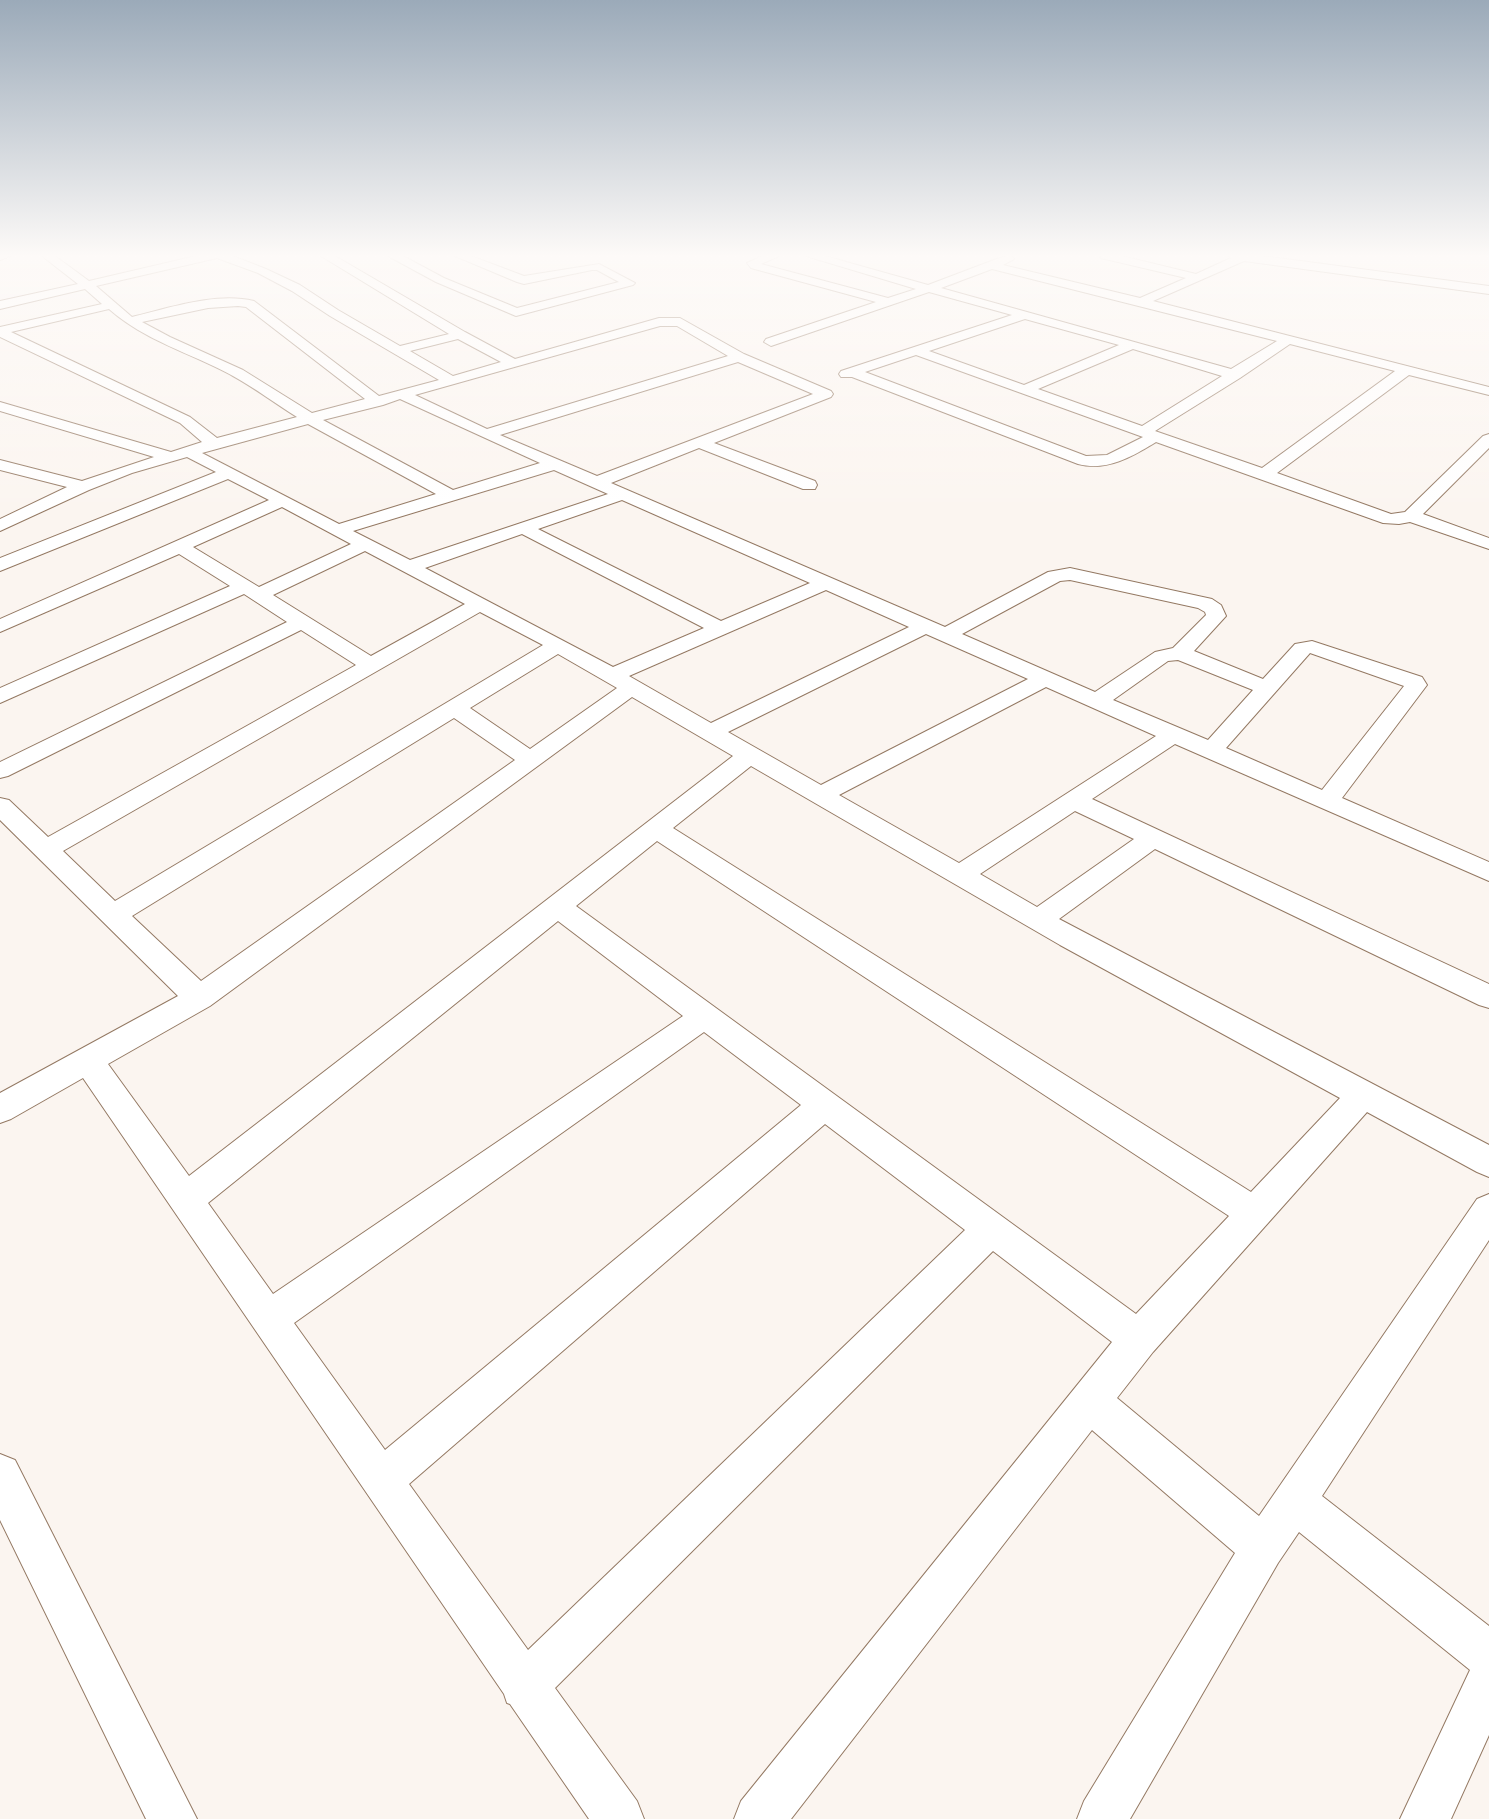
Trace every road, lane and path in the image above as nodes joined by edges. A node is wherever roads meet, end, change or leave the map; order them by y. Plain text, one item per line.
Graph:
1 (19, 341) edge
2 (167, 341) edge
3 (298, 341) edge
4 (383, 341) edge
5 (436, 341) edge
6 (471, 341) edge
7 (592, 341) edge
8 (712, 341) edge
9 (774, 341) edge
10 (947, 341) edge
11 (1117, 341) edge
12 (1286, 341) edge
13 (1291, 341) edge
14 (771, 342) dead end
15 (1132, 345) junction
16 (399, 350) junction
17 (916, 351) junction
18 (740, 357) junction
19 (513, 363) junction
20 (1406, 370) junction
21 (1235, 375) junction
22 (830, 379) junction
23 (451, 382) junction
24 (1024, 390) junction
25 (1489, 391) edge
26 (403, 395) junction
27 (378, 402) junction
28 (0, 406) edge
29 (310, 420) junction
30 (486, 434) junction
31 (1149, 434) junction
32 (1489, 439) edge
33 (700, 443) junction
34 (214, 444) junction
35 (181, 454) junction
36 (555, 464) junction
37 (0, 465) edge
38 (228, 473) junction
39 (1264, 475) junction
40 (598, 482) junction
41 (809, 485) dead end
42 (82, 486) junction
43 (624, 494) junction
44 (450, 495) junction
45 (282, 501) junction
46 (1411, 516) junction
47 (0, 526) edge
48 (523, 528) junction
49 (337, 530) junction
50 (365, 544) junction
51 (1489, 544) edge
52 (179, 546) junction
53 (0, 565) edge
54 (408, 567) junction
55 (826, 583) junction
56 (251, 591) junction
57 (479, 604) junction
58 (302, 622) junction
59 (0, 626) edge
60 (721, 629) junction
61 (935, 631) junction
62 (558, 645) junction
63 (1180, 654) junction
64 (371, 665) junction
65 (1045, 679) junction
66 (622, 682) junction
67 (5, 688) edge
68 (1266, 688) junction
69 (1096, 702) junction
70 (455, 708) junction
71 (710, 732) junction
72 (1172, 734) junction
73 (1211, 751) junction
74 (750, 755) junction
75 (531, 760) junction
76 (0, 771) edge
77 (820, 795) junction
78 (1073, 800) junction
79 (1326, 802) junction
80 (0, 806) edge
81 (656, 828) junction
82 (1154, 838) junction
83 (45, 850) junction
84 (1487, 867) edge
85 (960, 875) junction
86 (557, 906) junction
87 (113, 915) junction
88 (1038, 920) junction
89 (1489, 997) edge
90 (199, 998) junction
91 (705, 1016) junction
92 (88, 1060) junction
93 (1363, 1094) junction
94 (824, 1105) junction
95 (0, 1109) edge
96 (1489, 1162) edge
97 (186, 1200) junction
98 (1489, 1210) edge
99 (1254, 1213) junction
100 (991, 1229) junction
101 (270, 1318) junction
102 (1139, 1340) junction
103 (1090, 1402) junction
104 (0, 1474) edge
105 (383, 1479) junction
106 (1295, 1502) junction
107 (1263, 1548) junction
108 (1489, 1655) edge
109 (1489, 1682) edge
110 (524, 1686) junction
111 (172, 1819) edge
112 (619, 1819) edge
113 (759, 1819) edge
114 (1102, 1819) edge
115 (1425, 1819) edge

1 - 34 street
2 - 29 street
3 - 27 street
4 - 16 street
5 - 16 street
6 - 19 street
7 - 19 street
8 - 18 street
9 - 14 street
10 - 17 street
11 - 15 street
12 - 21 street
13 - 20 street
15 - 21 street
15 - 24 street
16 - 23 street
17 - 22 street
17 - 24 street
18 - 22 street
18 - 30 street
19 - 23 street
20 - 25 street
20 - 39 street
21 - 31 street
22 - 31 street
22 - 33 street
23 - 26 street
24 - 31 street
26 - 27 street
26 - 30 street
27 - 29 street
28 - 35 street
29 - 34 street
29 - 44 street
30 - 36 street
31 - 39 street
32 - 46 street
33 - 40 street
33 - 41 street
34 - 35 street
35 - 38 street
35 - 42 street
36 - 40 street
36 - 44 street
37 - 42 street
38 - 45 street
38 - 53 street
39 - 46 street
40 - 43 street
42 - 47 street
43 - 48 street
43 - 55 street
44 - 49 street
45 - 49 street
45 - 52 street
46 - 51 street
48 - 54 street
48 - 60 street
49 - 50 street
50 - 54 street
50 - 56 street
52 - 56 street
52 - 59 street
54 - 57 street
55 - 60 street
55 - 61 street
56 - 58 street
56 - 67 street
57 - 62 street
57 - 64 street
58 - 64 street
58 - 76 street
60 - 66 street
61 - 63 street
61 - 65 street
61 - 71 street
62 - 66 street
62 - 70 street
63 - 68 street
63 - 69 street
64 - 83 street
65 - 69 street
65 - 77 street
66 - 71 street
66 - 75 street
68 - 73 street
68 - 79 street
69 - 72 street
70 - 75 street
70 - 87 street
71 - 74 street
72 - 73 street
72 - 78 street
73 - 79 street
74 - 77 street
74 - 81 street
75 - 90 street
77 - 85 street
78 - 82 street
78 - 85 street
79 - 84 street
80 - 83 street
81 - 86 street
81 - 99 street
82 - 88 street
82 - 89 street
83 - 87 street
85 - 88 street
86 - 91 street
86 - 97 street
87 - 90 street
88 - 93 street
90 - 92 street
91 - 94 street
91 - 101 street
92 - 95 street
92 - 97 street
93 - 96 street
93 - 99 street
94 - 100 street
94 - 105 street
97 - 101 street
98 - 106 street
99 - 102 street
100 - 102 street
100 - 110 street
101 - 105 street
102 - 103 street
103 - 107 street
103 - 113 street
104 - 111 street
105 - 110 street
106 - 107 street
106 - 108 street
107 - 114 street
109 - 115 street
110 - 112 street

